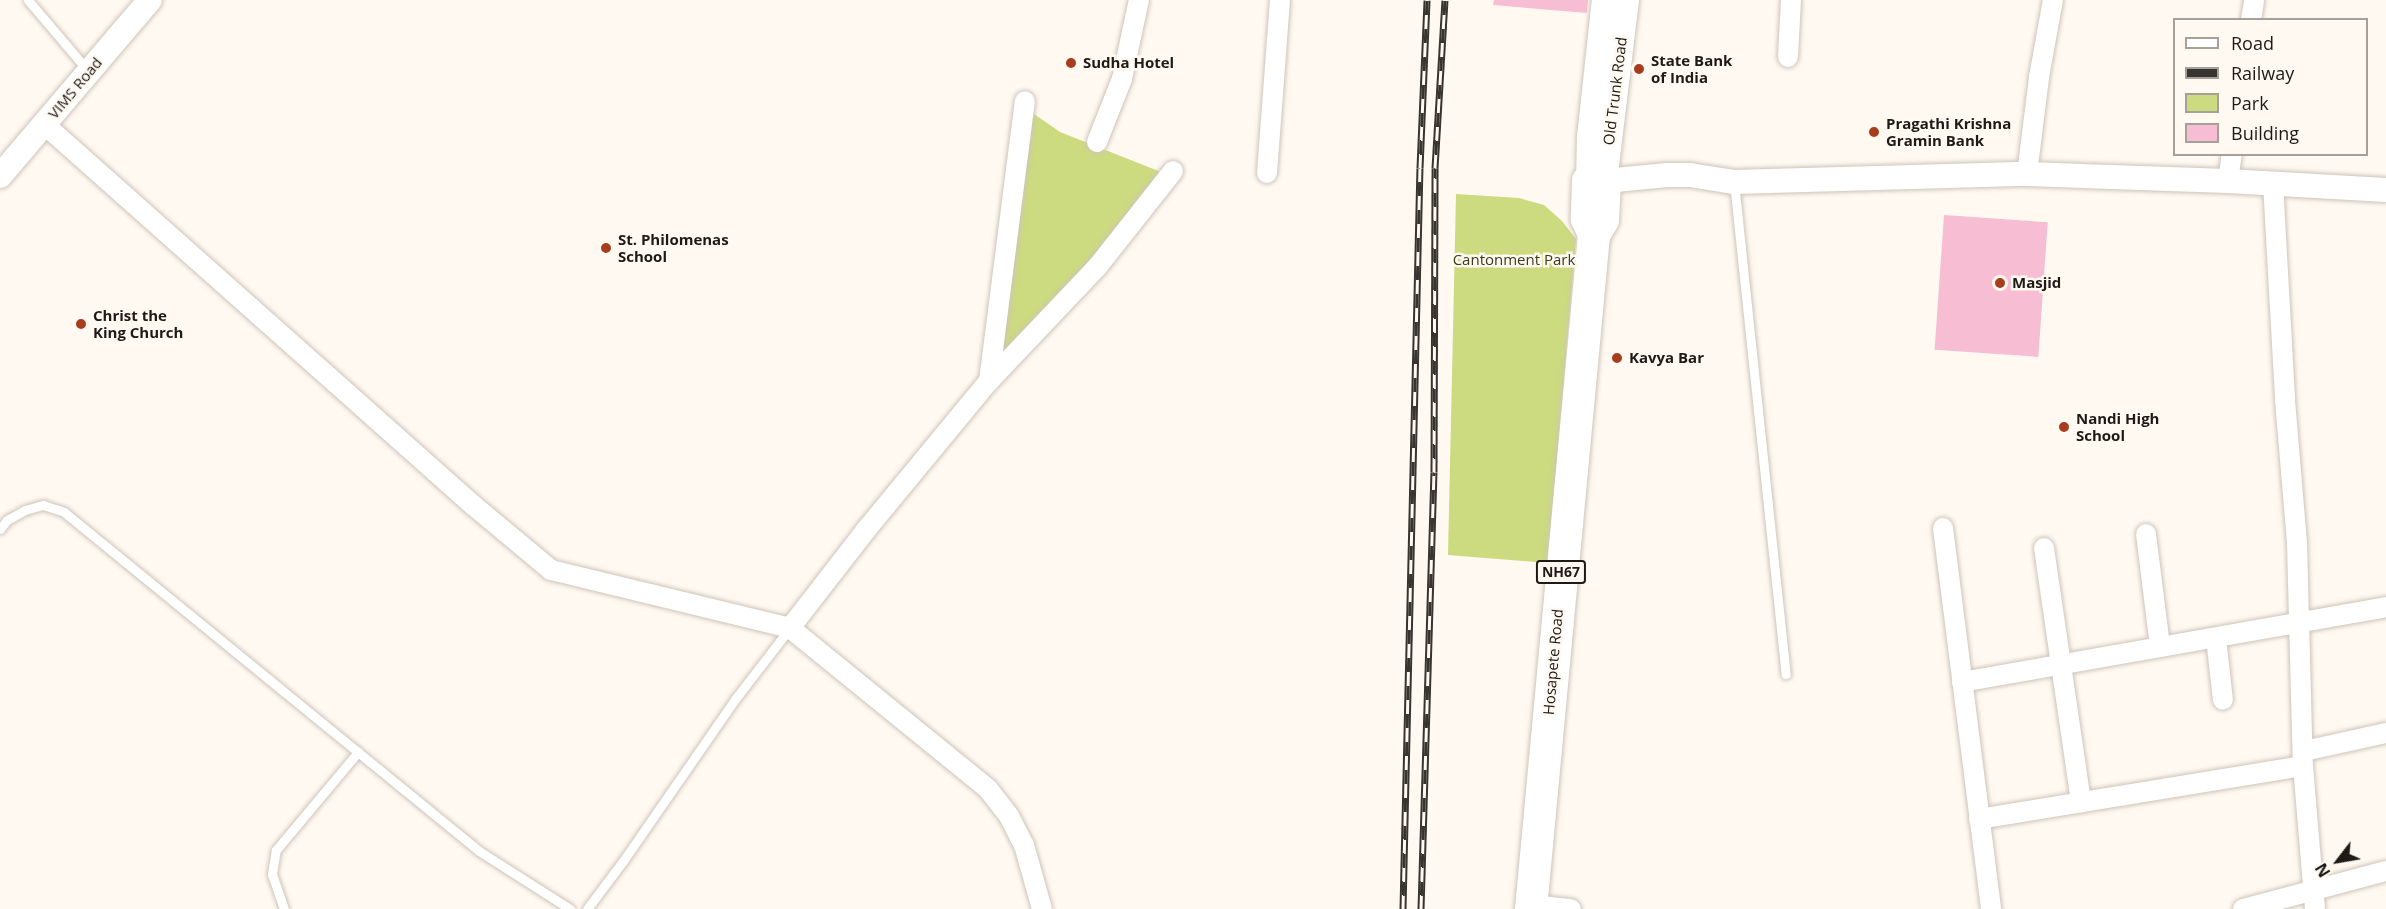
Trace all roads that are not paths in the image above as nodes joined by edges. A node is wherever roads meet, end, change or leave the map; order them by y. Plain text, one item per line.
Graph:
1 (28, 0) edge
2 (150, 0) edge
3 (1139, 0) edge
4 (1280, 0) edge
5 (1604, 0) edge
6 (1627, 0) edge
7 (1791, 0) edge
8 (2053, 0) edge
9 (2254, 0) edge
10 (2251, 18) edge
11 (1788, 57) dead end
12 (89, 72) junction
13 (1024, 101) dead end
14 (44, 124) junction
15 (1097, 142) dead end
16 (2232, 156) edge
17 (1173, 171) dead end
18 (1267, 172) dead end
19 (2027, 174) junction
20 (0, 176) edge
21 (1596, 181) junction
22 (2228, 181) junction
23 (1734, 182) junction
24 (2273, 183) junction
25 (2386, 190) edge
26 (989, 381) junction
27 (1943, 528) dead end
28 (0, 529) edge
29 (2146, 534) dead end
30 (2044, 548) dead end
31 (2386, 607) edge
32 (2302, 622) junction
33 (790, 628) junction
34 (2216, 638) junction
35 (2160, 647) junction
36 (2061, 665) junction
37 (1786, 674) dead end
38 (1962, 682) junction
39 (2223, 700) dead end
40 (2386, 733) edge
41 (358, 752) junction
42 (2303, 758) junction
43 (2081, 802) junction
44 (1979, 819) junction
45 (2386, 871) edge
46 (2314, 889) junction
47 (1531, 907) edge
48 (284, 909) edge
49 (570, 909) edge
50 (587, 909) edge
51 (1042, 909) edge
52 (1571, 909) edge
53 (1991, 909) edge
54 (2243, 909) edge
55 (2315, 909) edge

1 - 12 lane
2 - 12 street, VIMS Road
3 - 15 street
4 - 18 street
5 - 21 street, Old Trunk Road
6 - 21 street, Old Trunk Road
7 - 11 street
8 - 19 street
9 - 10 street
12 - 14 street, VIMS Road
13 - 26 street
14 - 20 street, VIMS Road
14 - 33 street
16 - 22 street
17 - 26 street
19 - 22 street
19 - 23 street
21 - 23 street
21 - 47 highway, Hosapete Road / NH67
22 - 24 street
23 - 37 lane
24 - 25 street
24 - 32 street
26 - 33 street
27 - 38 street
28 - 41 lane
29 - 35 street
30 - 36 street
31 - 32 street
32 - 34 street
32 - 42 street
33 - 50 lane
33 - 51 street
34 - 35 street
34 - 39 street
35 - 36 street
36 - 38 street
36 - 43 street
38 - 44 street
40 - 42 street
41 - 48 lane
41 - 49 lane
42 - 43 street
42 - 46 street
43 - 44 street
44 - 53 street
45 - 46 street
46 - 54 street
46 - 55 street
47 - 52 street

